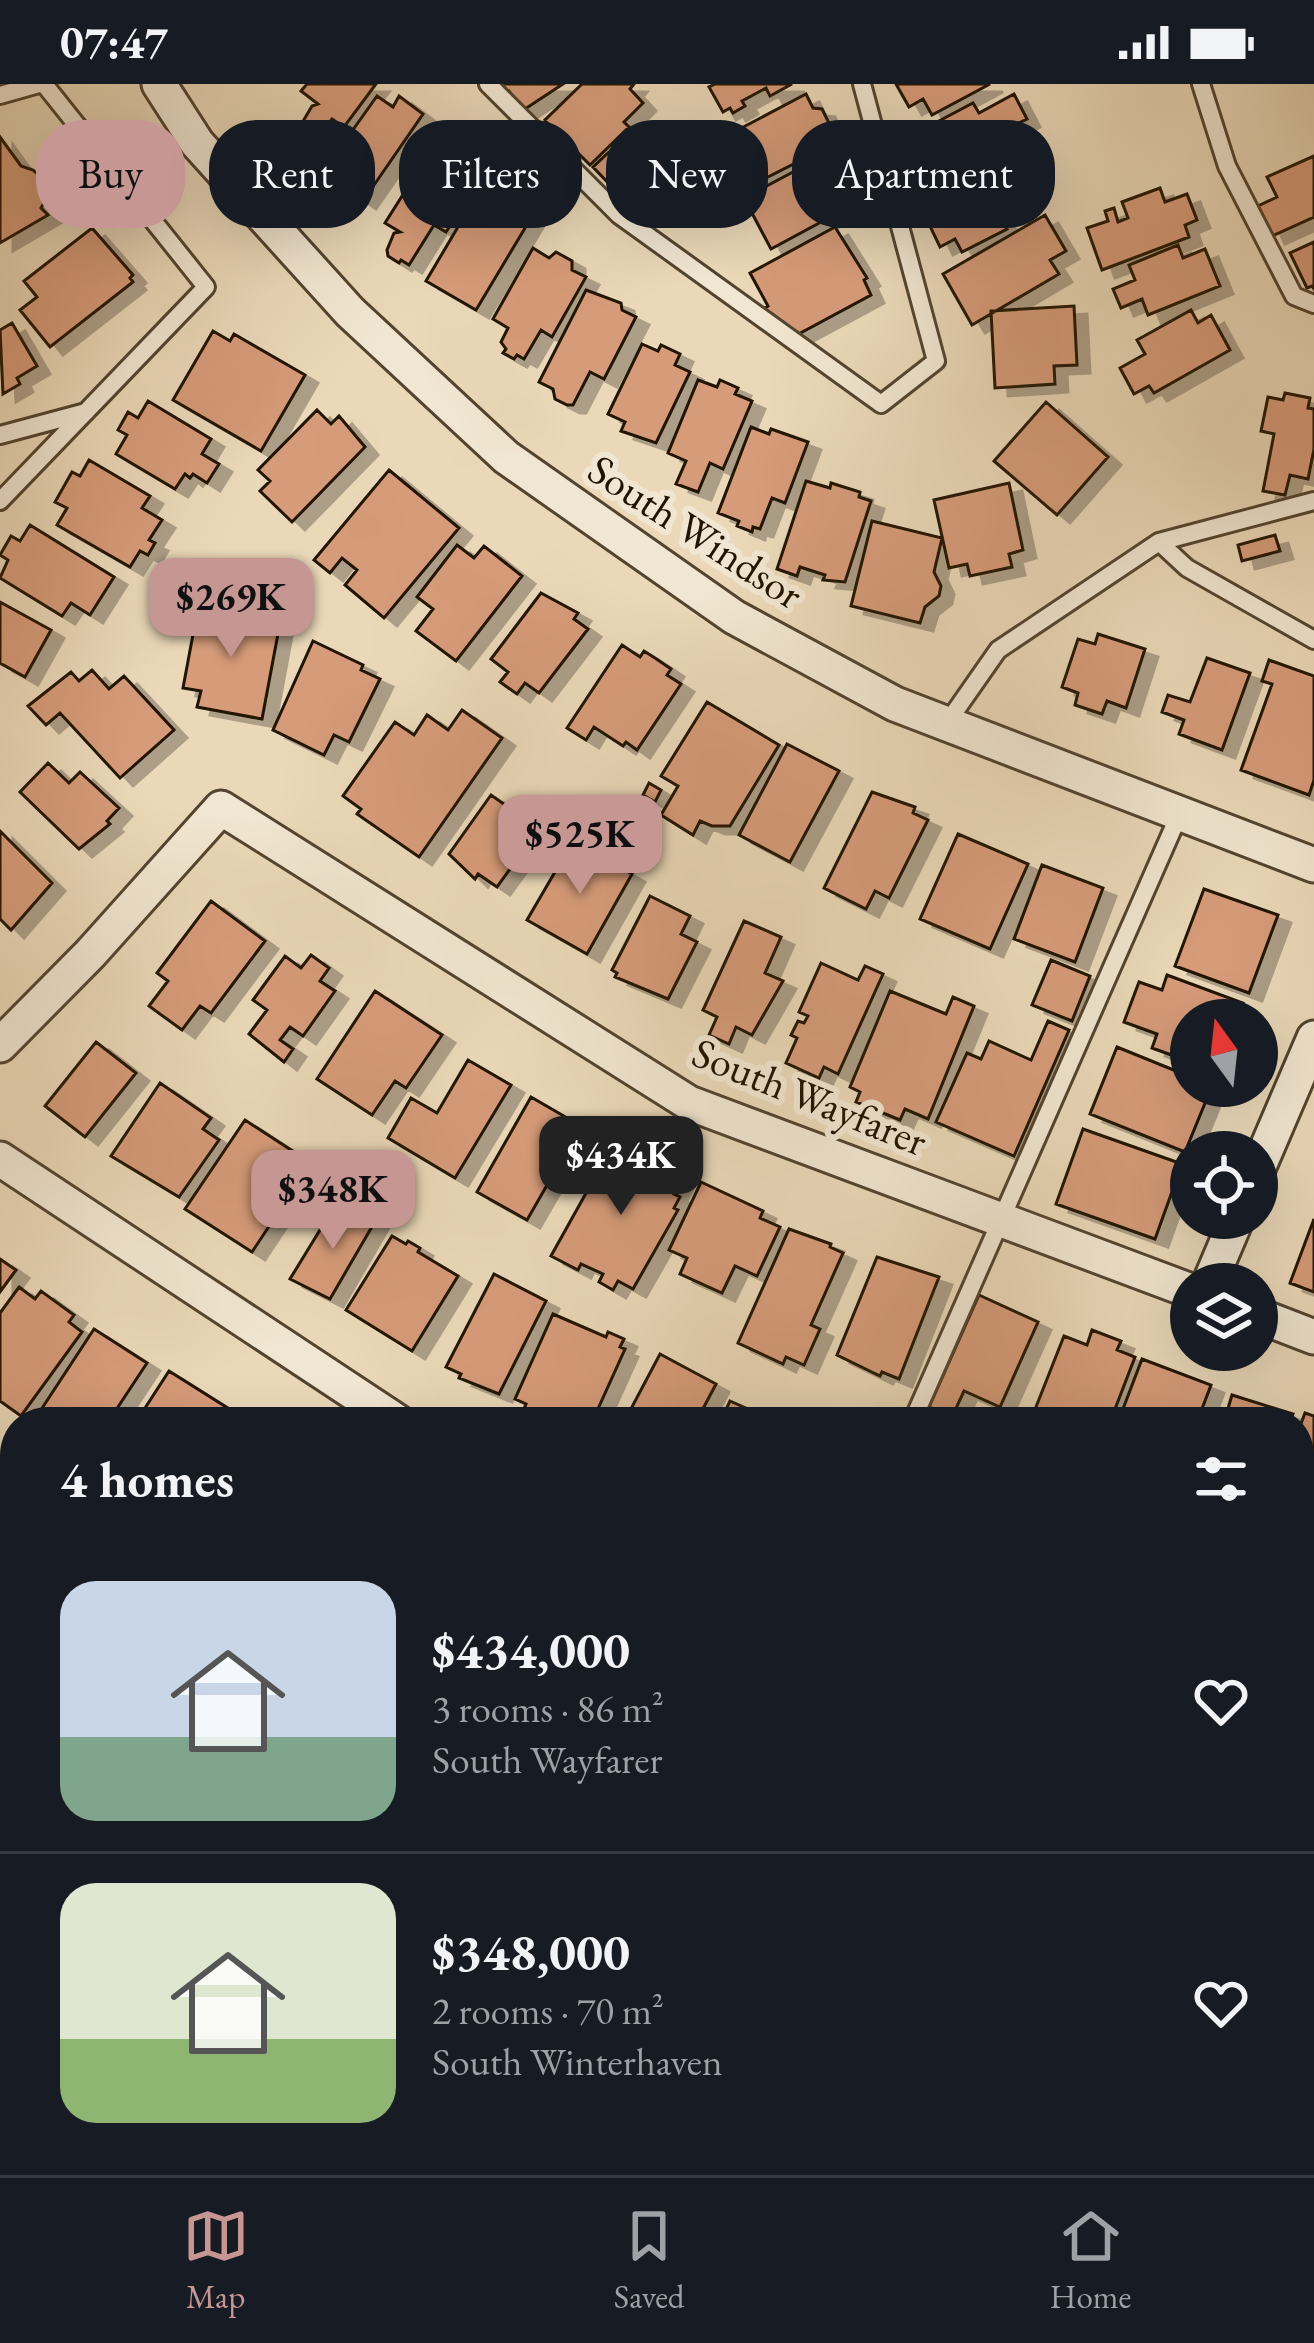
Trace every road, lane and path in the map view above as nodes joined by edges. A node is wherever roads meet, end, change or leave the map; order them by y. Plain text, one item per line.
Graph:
1 (42, 84) edge
2 (158, 84) edge
3 (488, 84) edge
4 (862, 84) edge
5 (1201, 84) edge
6 (0, 94) edge
7 (1314, 304) edge
8 (86, 412) junction
9 (0, 435) edge
10 (0, 501) edge
11 (1314, 501) edge
12 (1159, 542) junction
13 (1314, 640) edge
14 (947, 723) junction
15 (1179, 814) junction
16 (1314, 866) edge
17 (1314, 1038) edge
18 (0, 1046) edge
19 (1274, 1131) edge
20 (0, 1159) edge
21 (1002, 1220) junction
22 (1170, 1283) edge
23 (1278, 1324) edge
24 (1314, 1337) edge
25 (375, 1407) edge
26 (919, 1407) edge

1 - 6 lane
1 - 8 lane
2 - 14 street, South Windsor
3 - 4 lane
5 - 7 lane
8 - 9 lane
8 - 10 lane
11 - 12 lane
12 - 13 lane
12 - 14 lane
14 - 15 street, South Windsor
15 - 16 street, South Windsor
15 - 21 lane
17 - 19 street
18 - 21 street, South Wayfarer
20 - 25 street
21 - 22 street, South Wayfarer
21 - 26 lane
23 - 24 street

